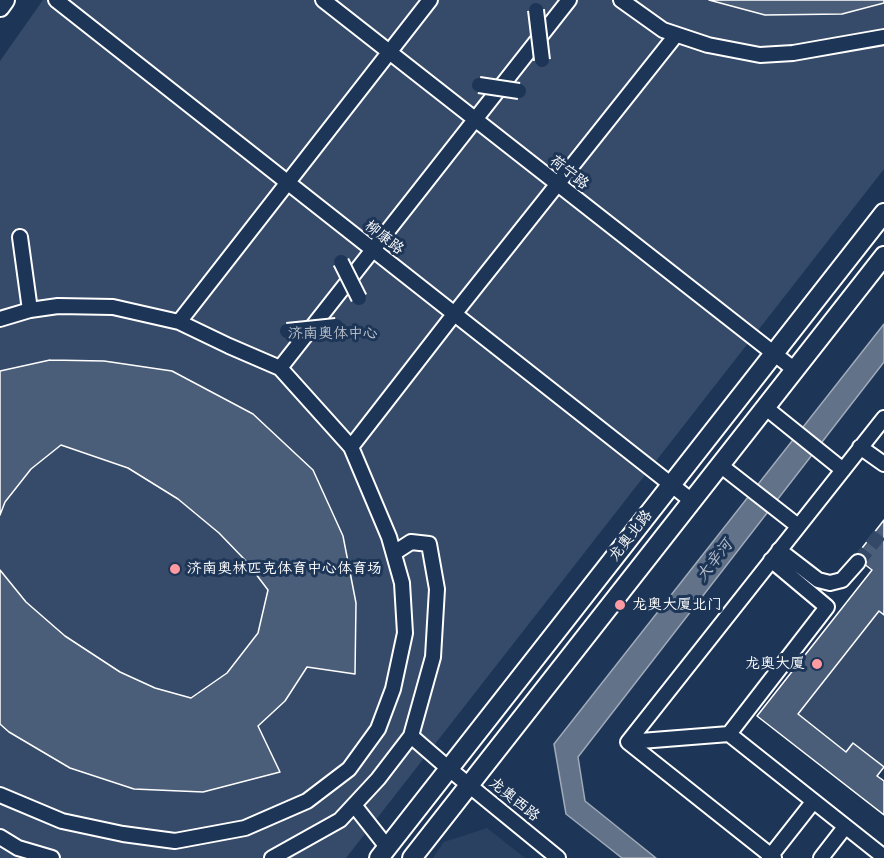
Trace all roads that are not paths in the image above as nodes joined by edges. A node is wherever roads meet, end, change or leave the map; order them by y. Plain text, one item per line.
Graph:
1 (5, 0) edge
2 (56, 0) edge
3 (323, 0) edge
4 (430, 0) edge
5 (569, 0) edge
6 (621, 0) edge
7 (0, 7) edge
8 (536, 10) dead end
9 (676, 35) junction
10 (884, 37) edge
11 (390, 52) junction
12 (542, 63) dead end
13 (478, 85) dead end
14 (522, 91) dead end
15 (474, 120) junction
16 (288, 183) junction
17 (558, 185) junction
18 (884, 213) edge
19 (20, 237) dead end
20 (373, 250) junction
21 (884, 256) edge
22 (341, 262) dead end
23 (359, 299) dead end
24 (30, 310) junction
25 (454, 313) junction
26 (0, 319) edge
27 (179, 322) junction
28 (338, 326) dead end
29 (287, 331) dead end
30 (774, 353) junction
31 (280, 368) junction
32 (795, 370) junction
33 (766, 408) junction
34 (882, 425) edge
35 (351, 447) junction
36 (860, 447) junction
37 (884, 464) edge
38 (720, 465) junction
39 (843, 470) junction
40 (671, 485) junction
41 (692, 501) junction
42 (798, 526) junction
43 (394, 554) junction
44 (775, 555) junction
45 (858, 562) tunnel mouth
46 (729, 734) junction
47 (411, 736) junction
48 (628, 742) junction
49 (448, 768) junction
50 (469, 784) junction
51 (0, 795) edge
52 (813, 802) junction
53 (354, 805) junction
54 (845, 827) junction
55 (0, 837) edge
56 (383, 853) edge
57 (771, 857) edge
58 (884, 857) edge
59 (52, 858) edge
60 (272, 858) edge
61 (412, 858) edge
62 (558, 858) edge
63 (821, 858) edge

1 - 7 main road
2 - 16 street, 柳康路
3 - 11 street, 荷宁路
4 - 11 street
5 - 15 street
6 - 9 street
8 - 12 street, bridge
9 - 10 street
9 - 17 street
11 - 15 street, 荷宁路
11 - 16 street
13 - 14 street, bridge
15 - 17 street, 荷宁路
15 - 20 street
16 - 20 street, 柳康路
16 - 27 street
17 - 25 street
17 - 30 street, 荷宁路
18 - 30 main road, 龙奥北路
19 - 24 street
20 - 25 street, 柳康路
20 - 31 street
21 - 32 main road, 龙奥北路
22 - 23 street, bridge
24 - 26 street
24 - 27 street
25 - 35 street
25 - 40 street, 柳康路
27 - 31 street
28 - 29 street, bridge
30 - 32 street, 荷宁路
30 - 40 main road, 龙奥北路
31 - 35 street
32 - 33 main road, 龙奥北路
33 - 38 main road, 龙奥北路
33 - 39 street
34 - 36 street
35 - 43 street
36 - 37 street
36 - 39 street
38 - 41 main road, 龙奥北路
38 - 42 street
39 - 42 street
40 - 41 street, 柳康路
40 - 49 main road, 龙奥北路
41 - 50 main road, 龙奥北路
42 - 44 street
43 - 47 street
43 - 51 street
44 - 45 street
44 - 46 street
44 - 48 street
46 - 48 street
46 - 52 street
47 - 49 street, 龙奥西路
47 - 53 street
48 - 57 street
49 - 50 street, 龙奥西路
49 - 56 main road, 龙奥北路
50 - 61 main road, 龙奥北路
50 - 62 street, 龙奥西路
52 - 54 street
52 - 57 street
53 - 56 street
53 - 60 street
54 - 58 street
54 - 63 street
55 - 59 street

